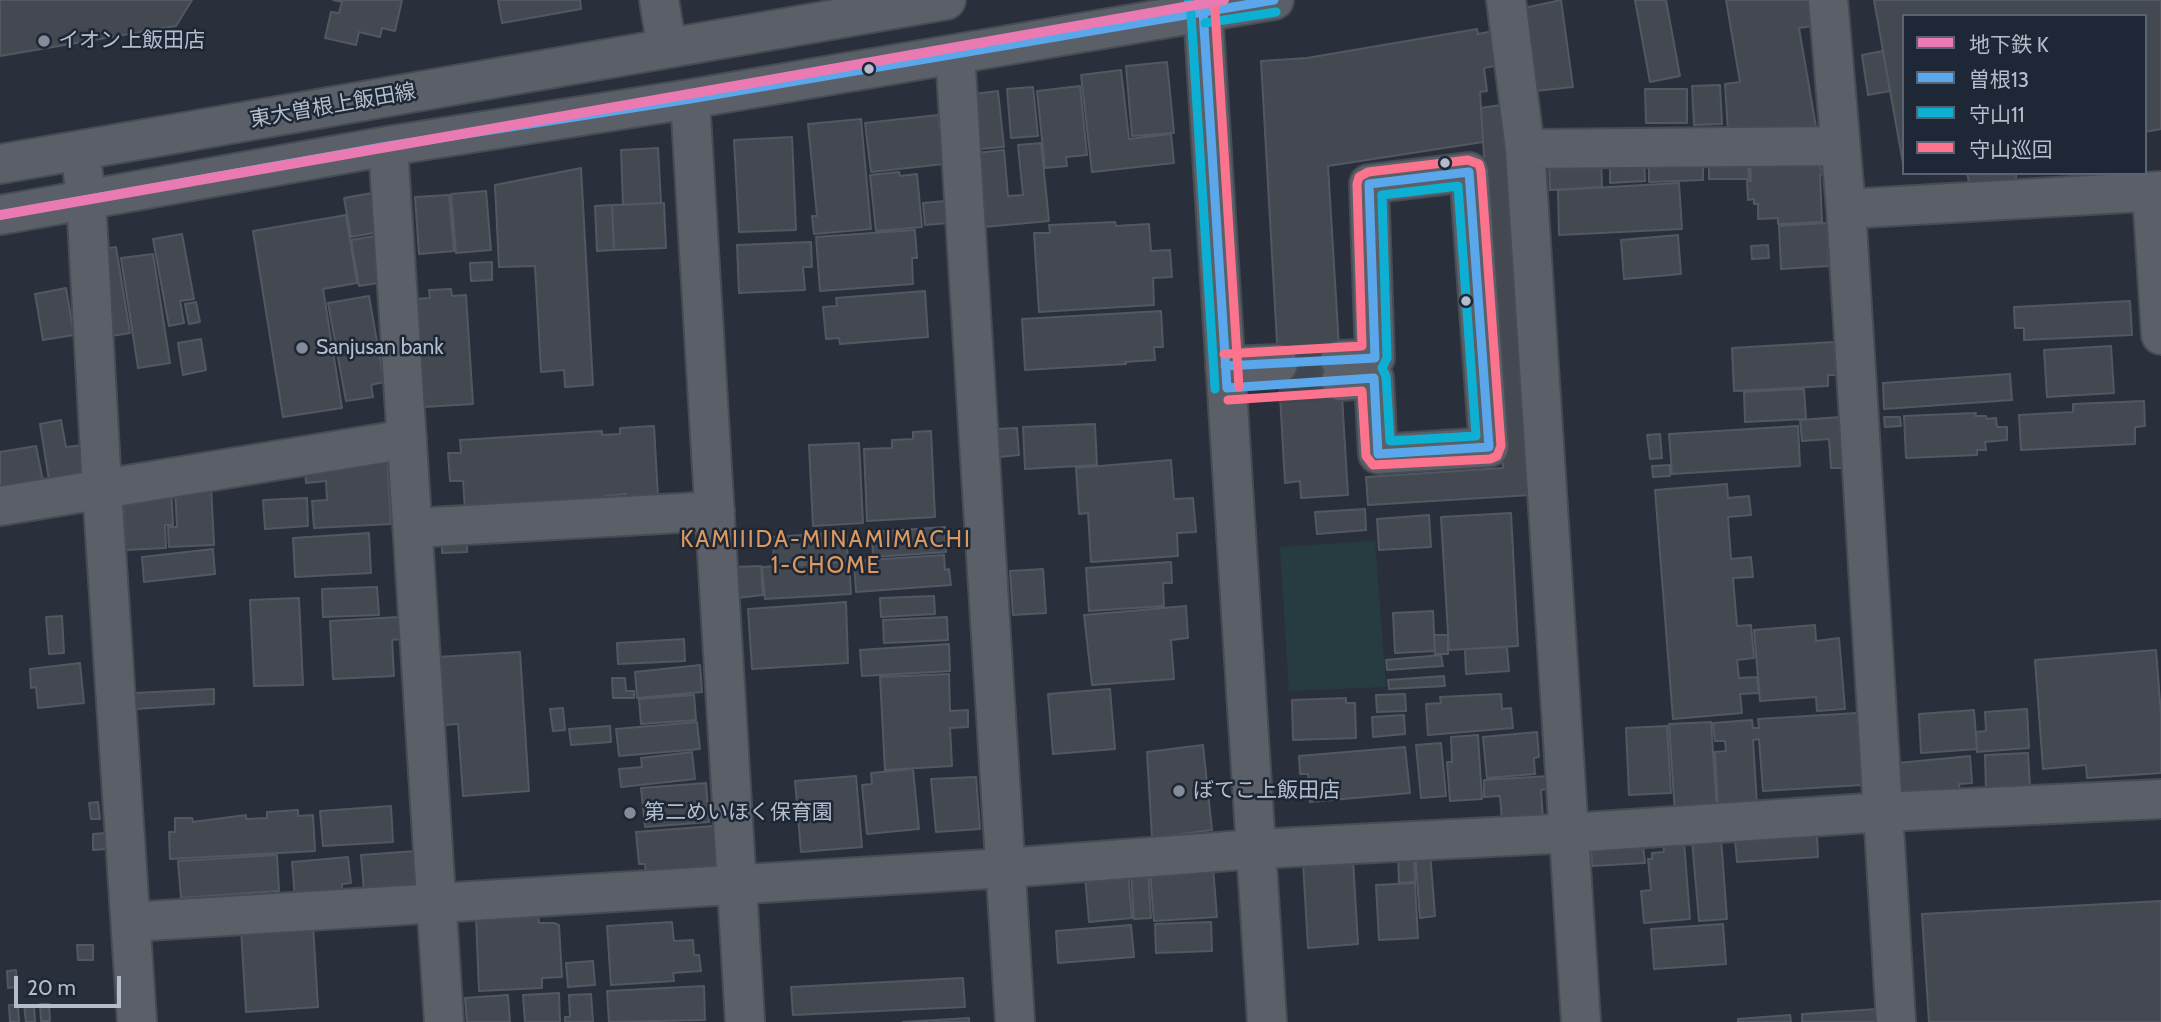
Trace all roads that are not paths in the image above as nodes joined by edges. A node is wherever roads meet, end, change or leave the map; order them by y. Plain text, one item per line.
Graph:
1 (659, 0) edge
2 (940, 0) edge
3 (946, 0) edge
4 (1274, 0) edge
5 (1506, 0) edge
6 (1828, 0) edge
7 (1201, 6) edge
8 (667, 48) junction
9 (955, 54) junction
10 (690, 99) junction
11 (388, 146) junction
12 (1840, 146) junction
13 (1525, 149) junction
14 (80, 150) junction
15 (0, 164) edge
16 (2157, 191) edge
17 (86, 200) junction
18 (1846, 209) junction
19 (0, 215) edge
20 (2161, 335) edge
21 (1340, 370) joint
22 (1279, 374) tunnel mouth
23 (1226, 377) junction
24 (407, 439) junction
25 (102, 488) junction
26 (0, 506) edge
27 (715, 511) junction
28 (413, 528) junction
29 (2161, 799) edge
30 (1883, 812) junction
31 (1570, 833) junction
32 (1257, 849) junction
33 (1005, 867) junction
34 (737, 883) junction
35 (436, 903) junction
36 (131, 922) junction
37 (137, 1022) edge
38 (444, 1022) edge
39 (746, 1022) edge
40 (1014, 1022) edge
41 (1267, 1022) edge
42 (1581, 1022) edge
43 (1896, 1022) edge

1 - 8 street
2 - 3 street, 東大曽根上飯田線
2 - 8 street, 東大曽根上飯田線
4 - 7 street
5 - 13 street
6 - 12 street
7 - 9 street
7 - 23 street
8 - 14 street, 東大曽根上飯田線
9 - 10 street
9 - 33 street
10 - 11 street
10 - 27 street
11 - 17 street
11 - 24 street
12 - 13 street
12 - 18 street
13 - 31 street
14 - 15 street, 東大曽根上飯田線
14 - 17 street
16 - 18 street
16 - 20 street
17 - 19 street
17 - 25 street
18 - 30 street
21 - 21 street
22 - 23 street
23 - 32 street
24 - 25 street
24 - 28 street
25 - 26 street
25 - 36 street
27 - 28 street
27 - 34 street
28 - 35 street
29 - 30 street
30 - 31 street
30 - 43 street
31 - 32 street
31 - 42 street
32 - 33 street
32 - 41 street
33 - 34 street
33 - 40 street
34 - 35 street
34 - 39 street
35 - 36 street
35 - 38 street
36 - 37 street

